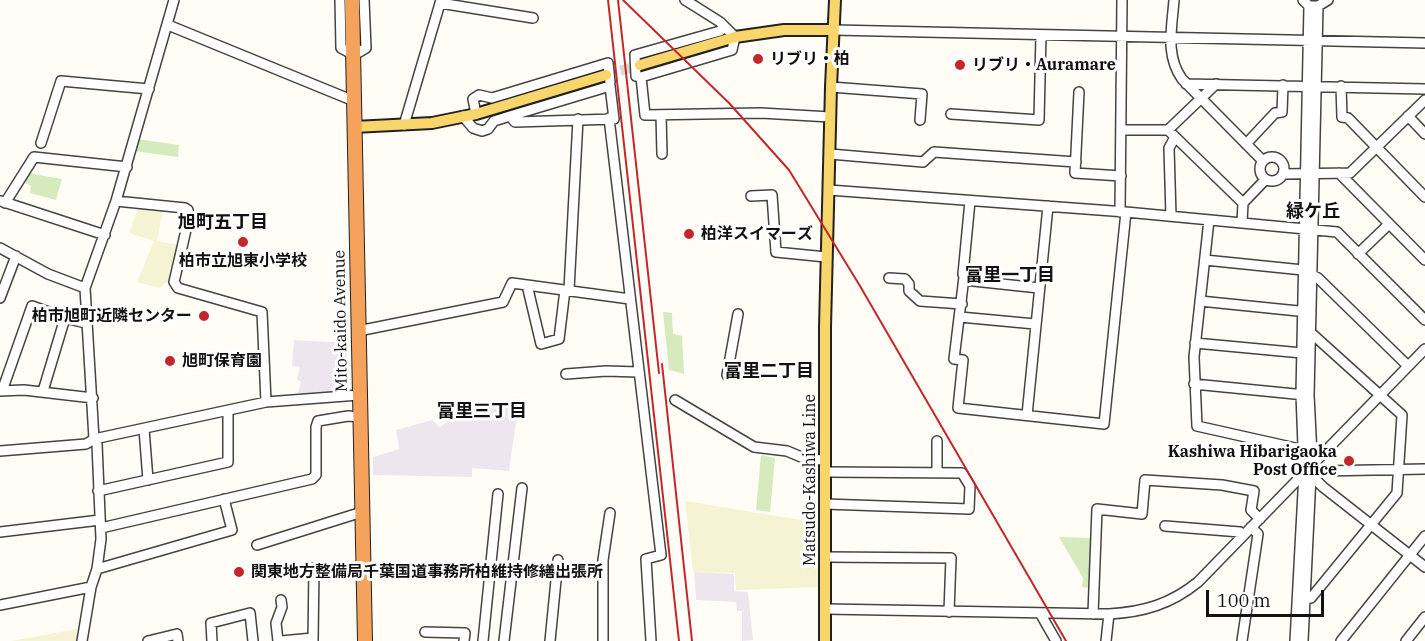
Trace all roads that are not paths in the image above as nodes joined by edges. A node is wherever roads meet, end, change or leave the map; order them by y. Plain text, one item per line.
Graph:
1 (174, 0) edge
2 (340, 0) edge
3 (352, 0) edge
4 (364, 0) edge
5 (685, 0) edge
6 (835, 0) edge
7 (1122, 0) edge
8 (1174, 0) edge
9 (1328, 0) edge
10 (441, 2) edge
11 (1310, 4) edge
12 (534, 18) dead end
13 (168, 25) junction
14 (725, 27) junction
15 (834, 30) junction
16 (1041, 35) junction
17 (1122, 36) junction
18 (735, 37) junction
19 (1171, 37) junction
20 (1313, 41) junction
21 (1425, 43) edge
22 (354, 55) junction
23 (640, 65) tunnel mouth
24 (641, 78) junction
25 (608, 81) junction
26 (1186, 84) junction
27 (1216, 84) junction
28 (1283, 85) junction
29 (1312, 86) junction
30 (1341, 86) junction
31 (831, 87) junction
32 (149, 89) junction
33 (1425, 89) edge
34 (1079, 92) dead end
35 (1201, 99) junction
36 (1425, 100) edge
37 (354, 101) junction
38 (476, 114) junction
39 (951, 114) dead end
40 (660, 115) junction
41 (462, 116) junction
42 (510, 116) junction
43 (1408, 116) junction
44 (830, 117) junction
45 (609, 118) junction
46 (578, 119) junction
47 (920, 120) dead end
48 (404, 125) junction
49 (354, 127) junction
50 (1122, 130) junction
51 (1171, 134) junction
52 (1425, 134) edge
53 (41, 143) dead end
54 (1246, 144) junction
55 (1376, 147) junction
56 (662, 154) dead end
57 (830, 154) junction
58 (1263, 161) junction
59 (1076, 162) junction
60 (127, 167) junction
61 (1310, 173) junction
62 (1339, 173) junction
63 (1283, 174) junction
64 (1121, 176) junction
65 (1265, 180) junction
66 (829, 190) junction
67 (751, 196) dead end
68 (1425, 197) edge
69 (116, 201) junction
70 (970, 201) junction
71 (2, 202) edge
72 (1243, 203) junction
73 (1048, 206) junction
74 (1123, 212) junction
75 (1171, 216) junction
76 (1209, 220) junction
77 (1242, 223) junction
78 (1389, 224) junction
79 (1309, 229) junction
80 (105, 235) junction
81 (0, 248) edge
82 (1358, 254) junction
83 (16, 256) junction
84 (826, 257) junction
85 (1205, 260) junction
86 (1425, 260) edge
87 (1308, 272) junction
88 (889, 278) dead end
89 (964, 280) junction
90 (527, 285) junction
91 (85, 288) junction
92 (1039, 288) junction
93 (567, 290) junction
94 (0, 298) edge
95 (630, 299) junction
96 (1200, 301) junction
97 (962, 304) junction
98 (1307, 311) junction
99 (738, 314) dead end
100 (960, 317) junction
101 (65, 318) junction
102 (1425, 320) edge
103 (86, 322) junction
104 (1035, 324) junction
105 (1302, 325) junction
106 (358, 332) junction
107 (1310, 332) junction
108 (1195, 343) junction
109 (1425, 349) edge
110 (1302, 352) junction
111 (1408, 366) junction
112 (638, 372) junction
113 (566, 374) dead end
114 (727, 375) dead end
115 (1194, 384) junction
116 (1, 391) edge
117 (43, 392) junction
118 (1380, 394) junction
119 (359, 395) junction
120 (1305, 395) junction
121 (93, 398) junction
122 (675, 400) dead end
123 (266, 402) junction
124 (228, 411) junction
125 (1027, 416) junction
126 (360, 417) junction
127 (144, 429) junction
128 (94, 439) junction
129 (937, 441) dead end
130 (1304, 450) junction
131 (0, 451) edge
132 (825, 460) junction
133 (1398, 469) junction
134 (1425, 469) edge
135 (1309, 471) junction
136 (826, 472) junction
137 (937, 473) junction
138 (148, 480) junction
139 (522, 488) dead end
140 (98, 491) junction
141 (498, 494) dead end
142 (224, 499) junction
143 (825, 504) junction
144 (362, 512) junction
145 (610, 513) dead end
146 (1260, 519) junction
147 (100, 524) junction
148 (1371, 524) junction
149 (1165, 526) dead end
150 (1251, 528) junction
151 (0, 532) edge
152 (1244, 535) junction
153 (1425, 537) edge
154 (257, 545) dead end
155 (1410, 555) junction
156 (825, 557) junction
157 (558, 560) dead end
158 (363, 566) junction
159 (1425, 567) edge
160 (97, 569) junction
161 (91, 587) junction
162 (1300, 598) junction
163 (281, 600) dead end
164 (0, 606) edge
165 (826, 609) junction
166 (949, 612) junction
167 (1040, 613) junction
168 (1093, 614) junction
169 (1109, 614) junction
170 (1425, 617) edge
171 (425, 632) dead end
172 (313, 639) edge
173 (82, 641) edge
174 (148, 641) edge
175 (178, 641) edge
176 (212, 641) edge
177 (253, 641) edge
178 (279, 641) edge
179 (365, 641) edge
180 (464, 641) edge
181 (483, 641) edge
182 (504, 641) edge
183 (550, 641) edge
184 (603, 641) edge
185 (651, 641) edge
186 (825, 641) edge
187 (1056, 641) edge
188 (1106, 641) edge
189 (1242, 641) edge
190 (1295, 641) edge
191 (1303, 641) edge
192 (1341, 641) edge
193 (1406, 641) edge

1 - 13 street
2 - 22 street
3 - 22 highway, Mito-kaido Avenue
4 - 22 street
5 - 14 street
6 - 15 main road, Matsudo-Kashiwa Line
7 - 17 street
8 - 19 street
9 - 11 street
10 - 12 street
10 - 48 street
11 - 20 street
13 - 32 street
13 - 37 street
14 - 18 street
14 - 24 street
15 - 16 street
15 - 18 main road
15 - 31 main road, Matsudo-Kashiwa Line
16 - 17 street
16 - 39 street
17 - 19 street
17 - 50 street
18 - 23 main road
18 - 24 street
19 - 20 street
19 - 26 street
20 - 21 street
20 - 29 street
22 - 37 highway, Mito-kaido Avenue
24 - 40 street
25 - 38 main road
25 - 38 street
25 - 42 street
25 - 45 street
26 - 27 street
26 - 35 street
27 - 28 street
27 - 35 street
28 - 29 street
28 - 54 street
29 - 30 street
29 - 61 street
30 - 33 street
30 - 55 street
31 - 44 main road, Matsudo-Kashiwa Line
31 - 47 street
32 - 53 street
32 - 60 street
34 - 59 street
35 - 51 street
35 - 54 street
36 - 43 street
37 - 49 highway, Mito-kaido Avenue
38 - 41 main road
40 - 44 street
40 - 56 street
41 - 42 street
41 - 48 main road
42 - 46 street
43 - 52 street
43 - 55 street
44 - 57 main road, Matsudo-Kashiwa Line
45 - 46 street
45 - 95 street
46 - 93 street
48 - 49 main road
49 - 106 highway, Mito-kaido Avenue
50 - 51 street
50 - 64 street
51 - 72 street
51 - 75 street
54 - 58 street
55 - 62 street
55 - 68 street
57 - 59 street
57 - 66 main road, Matsudo-Kashiwa Line
58 - 63 street
58 - 65 street
59 - 64 street
60 - 69 street
60 - 71 street
61 - 62 street
61 - 63 street
61 - 79 street
62 - 78 street
63 - 65 street
64 - 74 street
65 - 72 street
66 - 70 street
66 - 84 main road, Matsudo-Kashiwa Line
67 - 84 street
69 - 80 street
69 - 123 street
70 - 73 street
70 - 89 street
71 - 80 street
72 - 77 street
73 - 74 street
73 - 92 street
74 - 75 street
74 - 125 street
75 - 76 street
76 - 77 street
76 - 85 street
77 - 79 street
78 - 82 street
78 - 86 street
79 - 82 street
79 - 87 street
80 - 91 street
81 - 83 street
82 - 102 street
83 - 91 street
83 - 94 street
84 - 132 main road, Matsudo-Kashiwa Line
85 - 87 street
85 - 96 street
87 - 98 street
87 - 111 street
88 - 97 street
89 - 92 street
89 - 97 street
90 - 93 street
90 - 93 street
90 - 106 street
91 - 103 street
92 - 104 street
93 - 95 street
95 - 112 street
96 - 98 street
96 - 108 street
97 - 100 street
98 - 105 street
98 - 107 street
99 - 114 street
100 - 104 street
100 - 125 street
101 - 103 street
101 - 116 street
101 - 117 street
103 - 121 street
104 - 125 street
105 - 107 street
105 - 110 street
106 - 119 highway, Mito-kaido Avenue
107 - 118 street
107 - 120 street
108 - 110 street
108 - 115 street
109 - 111 street
110 - 120 street
111 - 118 street
112 - 113 street
112 - 185 street
115 - 120 street
115 - 130 street
116 - 117 street
117 - 121 street
118 - 133 street
118 - 135 street
119 - 123 street
119 - 126 highway, Mito-kaido Avenue
120 - 130 street
120 - 135 street
121 - 128 street
122 - 132 street
123 - 124 street
124 - 127 street
124 - 138 street
126 - 142 street
126 - 144 highway, Mito-kaido Avenue
127 - 128 street
127 - 138 street
128 - 131 street
128 - 140 street
129 - 137 street
130 - 135 street
132 - 136 main road, Matsudo-Kashiwa Line
133 - 134 street
133 - 135 street
133 - 148 street
135 - 146 street
135 - 148 street
135 - 162 street
136 - 137 street
136 - 143 main road, Matsudo-Kashiwa Line
137 - 143 street
138 - 140 street
139 - 182 street
140 - 147 street
141 - 181 street
142 - 147 street
142 - 160 street
143 - 156 main road, Matsudo-Kashiwa Line
144 - 154 street
144 - 158 highway, Mito-kaido Avenue
145 - 184 street
146 - 150 street
146 - 168 street
147 - 151 street
147 - 160 street
148 - 155 street
148 - 162 street
149 - 152 street
150 - 152 street
150 - 189 street
152 - 169 street
153 - 155 street
155 - 159 street
155 - 192 street
156 - 165 main road, Matsudo-Kashiwa Line
156 - 166 street
157 - 183 street
158 - 172 street
158 - 179 highway, Mito-kaido Avenue
160 - 161 street
161 - 164 street
161 - 173 street
162 - 190 street
162 - 191 street
163 - 178 street
165 - 166 street
165 - 186 main road, Matsudo-Kashiwa Line
166 - 167 street
167 - 168 street
167 - 187 street
168 - 169 street
169 - 188 street
170 - 193 street
171 - 180 street
172 - 178 street
174 - 175 street
176 - 177 street

